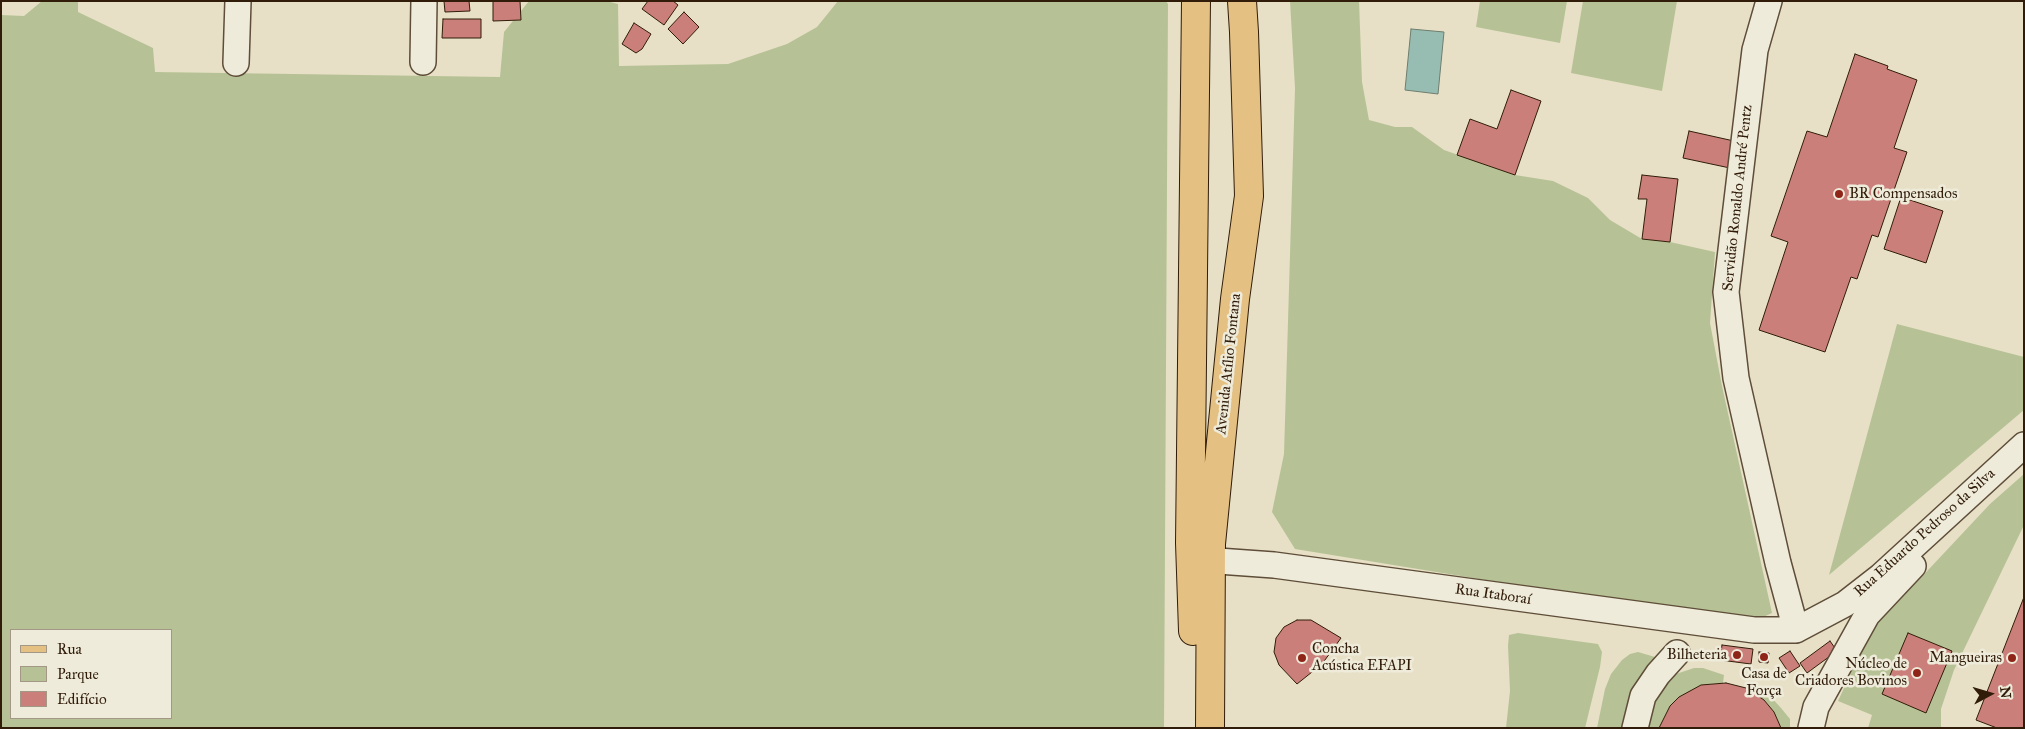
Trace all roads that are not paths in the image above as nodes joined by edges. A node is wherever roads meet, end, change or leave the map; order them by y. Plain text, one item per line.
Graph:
1 (238, 1) edge
2 (424, 1) edge
3 (1196, 1) edge
4 (1242, 1) edge
5 (1769, 1) edge
6 (423, 62) dead end
7 (236, 63) dead end
8 (2024, 445) edge
9 (2024, 465) edge
10 (1201, 560) junction
11 (1796, 630) junction
12 (1677, 653) dead end
13 (1193, 728) edge
14 (1210, 728) edge
15 (1635, 728) edge
16 (1811, 728) edge

1 - 7 street
2 - 6 street
3 - 10 main road, Avenida Atílio Fontana
4 - 10 main road, Avenida Atílio Fontana
5 - 11 street, Servidão Ronaldo André Pentz
8 - 11 street, Rua Eduardo Pedroso da Silva
9 - 16 street
10 - 11 street, Rua Itaboraí
10 - 13 main road, Avenida Atílio Fontana
10 - 14 main road, Avenida Atílio Fontana
12 - 15 street

